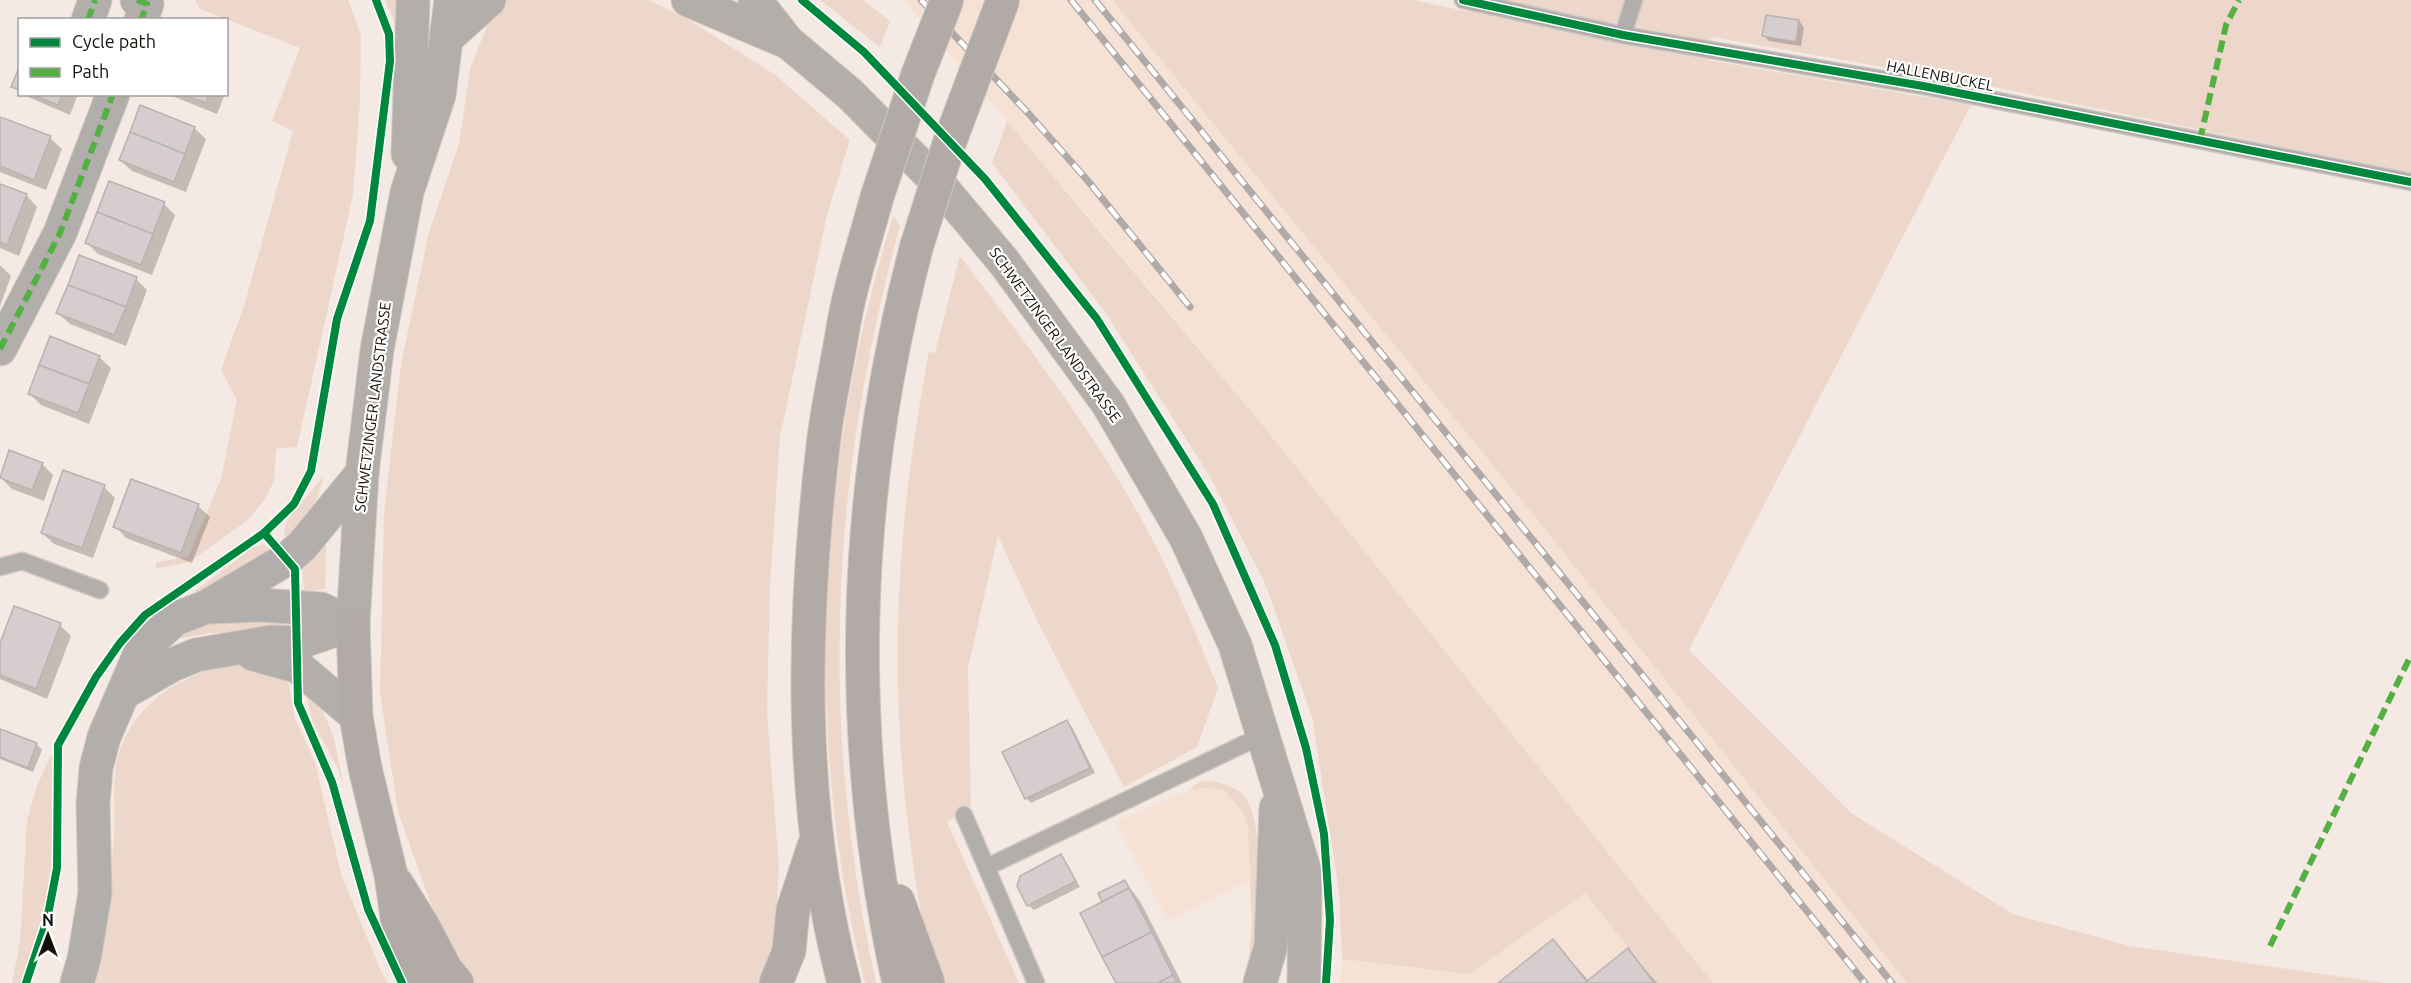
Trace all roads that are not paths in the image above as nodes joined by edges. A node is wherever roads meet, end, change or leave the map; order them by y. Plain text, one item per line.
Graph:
1 (95, 0) edge
2 (137, 0) edge
3 (413, 0) edge
4 (451, 0) edge
5 (489, 0) edge
6 (688, 0) edge
7 (755, 0) edge
8 (947, 0) edge
9 (1003, 0) edge
10 (1463, 0) edge
11 (1634, 0) edge
12 (89, 18) edge
13 (142, 18) edge
14 (1623, 35) junction
15 (448, 37) junction
16 (788, 42) junction
17 (111, 96) edge
18 (2411, 182) edge
19 (406, 192) junction
20 (0, 349) edge
21 (362, 473) junction
22 (0, 567) edge
23 (100, 590) dead end
24 (206, 607) junction
25 (353, 624) junction
26 (234, 649) junction
27 (125, 692) junction
28 (356, 716) junction
29 (1265, 734) junction
30 (1276, 785) junction
31 (964, 815) dead end
32 (871, 829) junction
33 (817, 835) junction
34 (987, 867) junction
35 (391, 875) junction
36 (77, 983) edge
37 (423, 983) edge
38 (457, 983) edge
39 (776, 983) edge
40 (844, 983) edge
41 (899, 983) edge
42 (928, 983) edge
43 (1036, 983) edge
44 (1260, 983) edge
45 (1304, 983) edge

1 - 12 street
2 - 13 street
3 - 19 main road, SCHWETZINGER LANDSTRASSE
4 - 15 main road, SCHWETZINGER LANDSTRASSE
5 - 15 main road
6 - 16 main road, SCHWETZINGER LANDSTRASSE
7 - 16 main road, SCHWETZINGER LANDSTRASSE
8 - 33 highway, bridge
9 - 32 highway, bridge
10 - 14 lane, HALLENBUCKEL
11 - 14 lane
14 - 18 lane, HALLENBUCKEL
15 - 19 main road, SCHWETZINGER LANDSTRASSE
16 - 29 main road, SCHWETZINGER LANDSTRASSE
17 - 20 street
19 - 21 main road, SCHWETZINGER LANDSTRASSE
21 - 24 street
21 - 25 main road, SCHWETZINGER LANDSTRASSE
22 - 23 lane
24 - 25 street
24 - 27 street
25 - 26 street
25 - 28 highway
26 - 27 street
26 - 28 street
27 - 36 street
28 - 35 highway
29 - 30 main road, SCHWETZINGER LANDSTRASSE
29 - 34 lane
30 - 44 main road, SCHWETZINGER LANDSTRASSE
30 - 45 main road, SCHWETZINGER LANDSTRASSE
31 - 34 lane
32 - 41 highway
32 - 42 highway
33 - 39 highway
33 - 40 highway
34 - 43 lane
35 - 37 highway
35 - 38 highway

